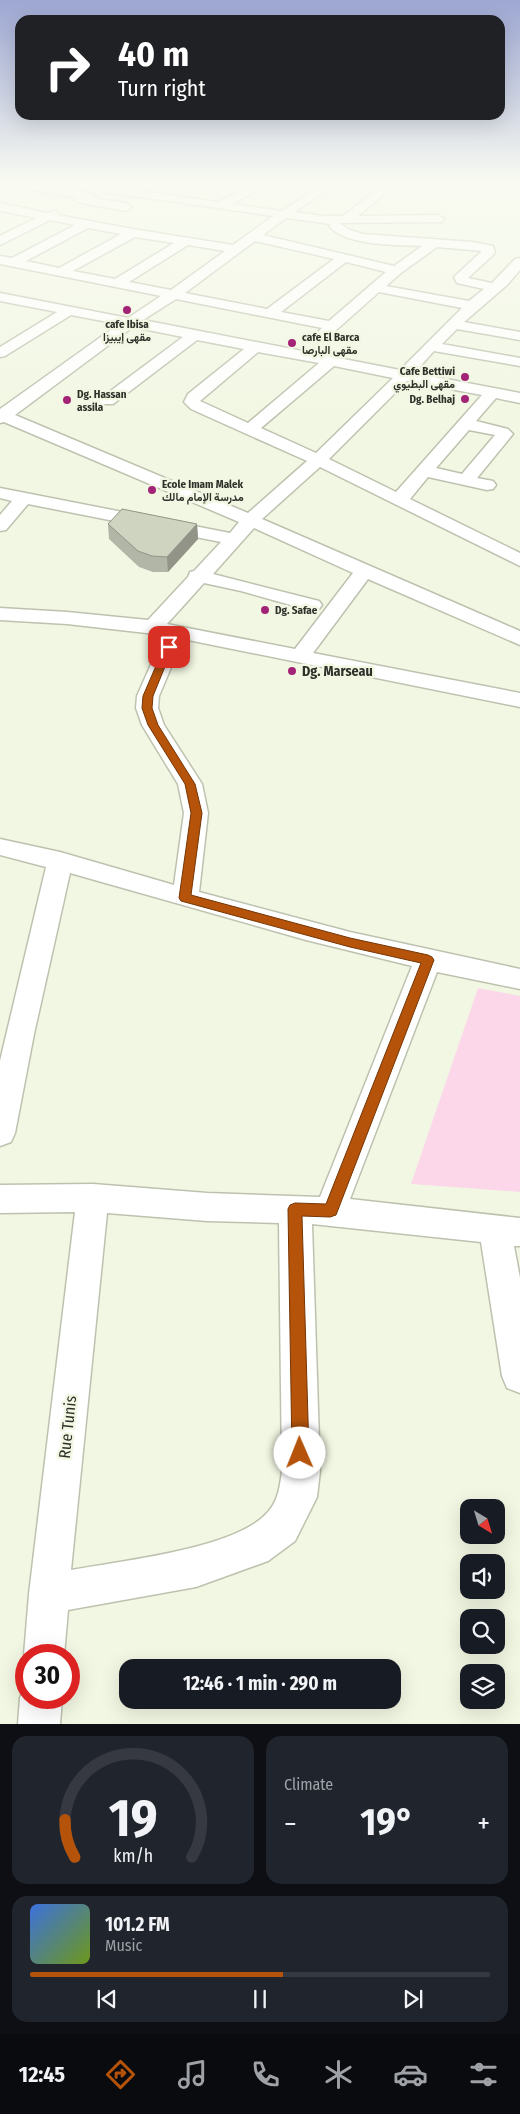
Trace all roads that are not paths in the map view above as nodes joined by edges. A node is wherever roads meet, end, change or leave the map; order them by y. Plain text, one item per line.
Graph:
1 (14, 263) edge
2 (77, 263) edge
3 (150, 263) edge
4 (215, 263) edge
5 (337, 263) edge
6 (368, 263) edge
7 (405, 263) edge
8 (477, 263) edge
9 (519, 263) edge
10 (396, 270) junction
11 (61, 272) junction
12 (118, 283) junction
13 (499, 285) junction
14 (520, 286) edge
15 (377, 288) junction
16 (174, 294) junction
17 (2, 299) edge
18 (472, 306) junction
19 (70, 310) junction
20 (269, 314) junction
21 (131, 322) junction
22 (454, 324) junction
23 (332, 326) junction
24 (194, 335) junction
25 (520, 336) edge
26 (431, 346) junction
27 (255, 347) junction
28 (0, 353) edge
29 (300, 356) junction
30 (330, 362) junction
31 (520, 362) edge
32 (403, 376) junction
33 (492, 393) junction
34 (520, 398) edge
35 (107, 402) dead end
36 (1, 416) edge
37 (466, 424) junction
38 (250, 429) junction
39 (318, 460) junction
40 (425, 471) junction
41 (466, 480) junction
42 (487, 485) dead end
43 (0, 493) edge
44 (24, 498) junction
45 (399, 500) junction
46 (250, 520) junction
47 (0, 526) edge
48 (234, 539) junction
49 (520, 560) edge
50 (365, 570) junction
51 (198, 576) junction
52 (312, 605) dead end
53 (0, 614) edge
54 (153, 627) junction
55 (176, 631) junction
56 (520, 638) edge
57 (300, 656) junction
58 (520, 700) edge
59 (0, 847) edge
60 (60, 861) junction
61 (185, 898) junction
62 (428, 960) junction
63 (520, 979) edge
64 (0, 1133) edge
65 (0, 1198) edge
66 (93, 1198) junction
67 (295, 1209) junction
68 (330, 1211) junction
69 (507, 1231) edge
70 (520, 1376) edge
71 (49, 1594) junction
72 (45, 1644) edge
73 (40, 1709) edge
74 (39, 1724) edge

1 - 11 street
2 - 11 street
3 - 12 street
4 - 16 street
5 - 20 street
6 - 10 street
7 - 10 street
8 - 13 street
9 - 13 street
10 - 15 street
11 - 12 street
12 - 16 street
13 - 14 street
13 - 18 street
15 - 18 street
15 - 23 street
16 - 20 street
16 - 21 street
17 - 19 street
18 - 22 street
19 - 21 street
19 - 28 street
20 - 23 street
21 - 24 street
21 - 36 street
22 - 25 street
22 - 26 street
23 - 29 street
24 - 27 street
24 - 35 street
26 - 31 street
26 - 32 street
27 - 29 street
27 - 38 street
29 - 30 street
30 - 32 street
30 - 38 street
32 - 33 street
32 - 39 street
33 - 34 street
33 - 37 street
36 - 46 street
37 - 40 street
37 - 41 street
38 - 39 street
39 - 45 street
39 - 46 street
40 - 41 street
40 - 45 street
41 - 42 street
43 - 44 street
44 - 47 street
44 - 48 street
45 - 49 street
46 - 48 street
46 - 50 street
48 - 51 street
50 - 56 street
50 - 57 street
51 - 52 street
51 - 54 street
53 - 54 street
54 - 55 street
55 - 57 street
55 - 61 street
57 - 58 street
59 - 60 street
60 - 61 street
60 - 64 street
61 - 62 street
62 - 63 street
62 - 68 street
65 - 66 street
66 - 67 street
66 - 71 street, Rue Tunis
67 - 68 street
67 - 71 street
68 - 69 street
69 - 70 street
71 - 72 street, Rue Tunis
73 - 74 street

